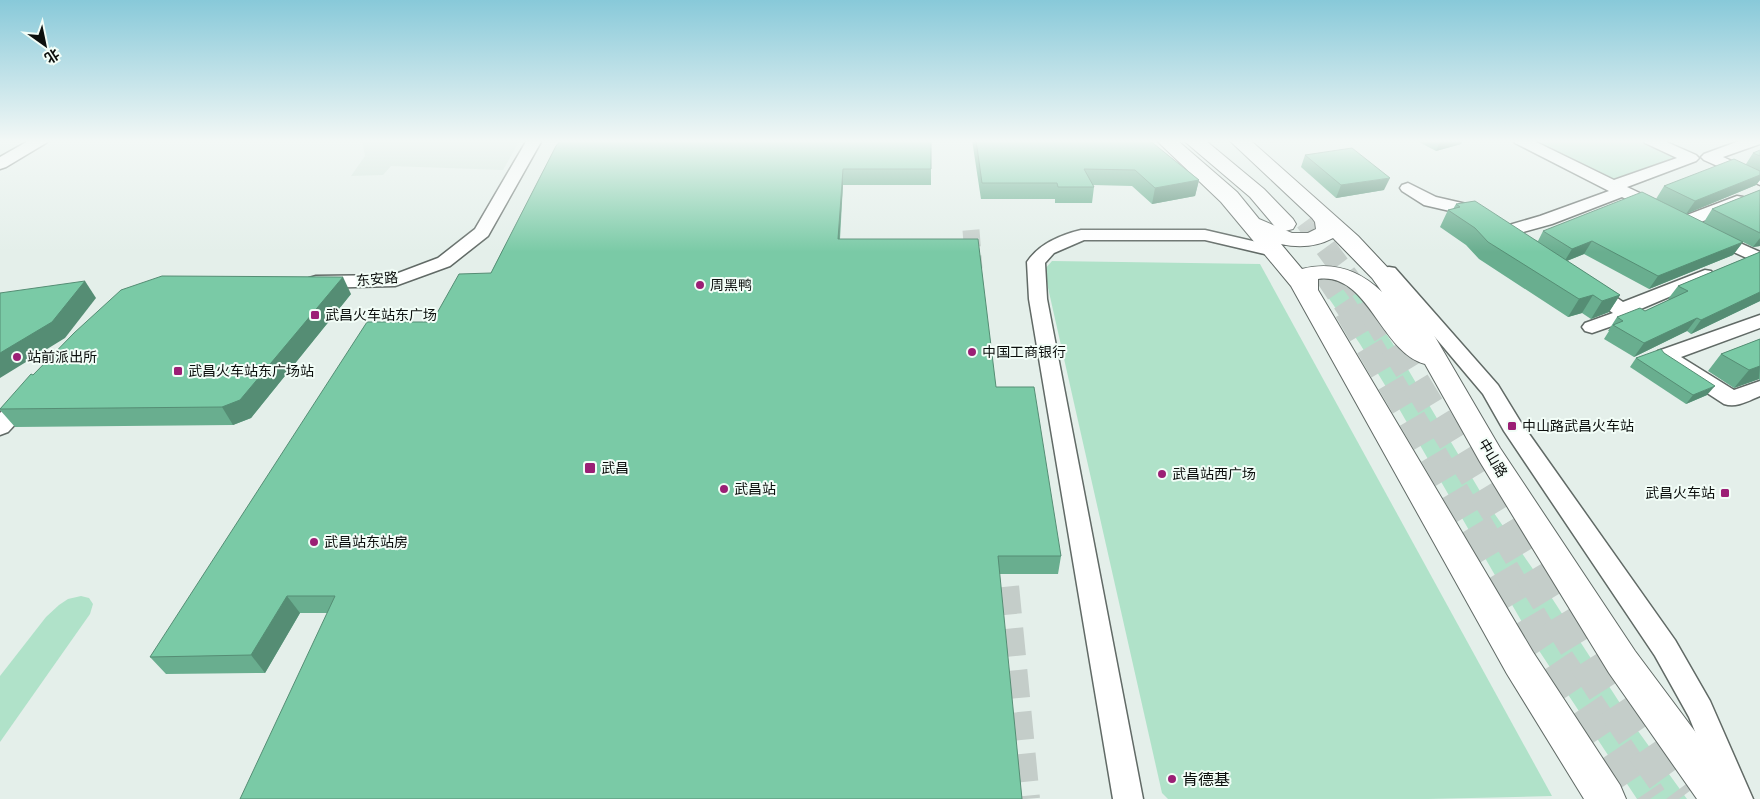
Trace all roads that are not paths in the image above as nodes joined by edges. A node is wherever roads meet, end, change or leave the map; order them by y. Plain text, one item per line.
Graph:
1 (513, 177) edge
2 (1207, 177) edge
3 (1238, 177) edge
4 (1262, 177) edge
5 (1276, 177) edge
6 (1595, 177) edge
7 (1646, 177) edge
8 (1408, 188) dead end
9 (1618, 189) junction
10 (1760, 191) edge
11 (1310, 211) junction
12 (1250, 220) junction
13 (1685, 222) junction
14 (1505, 232) junction
15 (1281, 238) junction
16 (1522, 244) edge
17 (1757, 255) edge
18 (1735, 262) edge
19 (1717, 270) edge
20 (1580, 282) edge
21 (294, 283) edge
22 (1306, 290) junction
23 (1371, 294) junction
24 (1621, 310) junction
25 (1760, 321) edge
26 (1592, 327) dead end
27 (1440, 366) junction
28 (39, 384) edge
29 (1760, 388) edge
30 (21, 405) junction
31 (0, 416) edge
32 (0, 427) edge
33 (1128, 799) edge
34 (1606, 799) edge
35 (1721, 799) edge
36 (1738, 799) edge

1 - 21 street, 东安路
2 - 12 main road
3 - 15 main road
4 - 11 main road
5 - 11 main road, 中山路
6 - 9 street
7 - 9 street
8 - 14 street
9 - 13 street
9 - 14 street
10 - 13 street
11 - 12 main road
11 - 27 main road, 中山路
11 - 36 street
12 - 15 main road
13 - 17 street
14 - 16 street
15 - 22 main road
15 - 23 main road
15 - 33 street
17 - 18 street
19 - 24 street
20 - 24 street
22 - 23 main road
22 - 34 main road
23 - 27 main road
24 - 26 street
25 - 29 street
27 - 35 main road, 中山路
28 - 30 street
30 - 31 street
30 - 32 street

